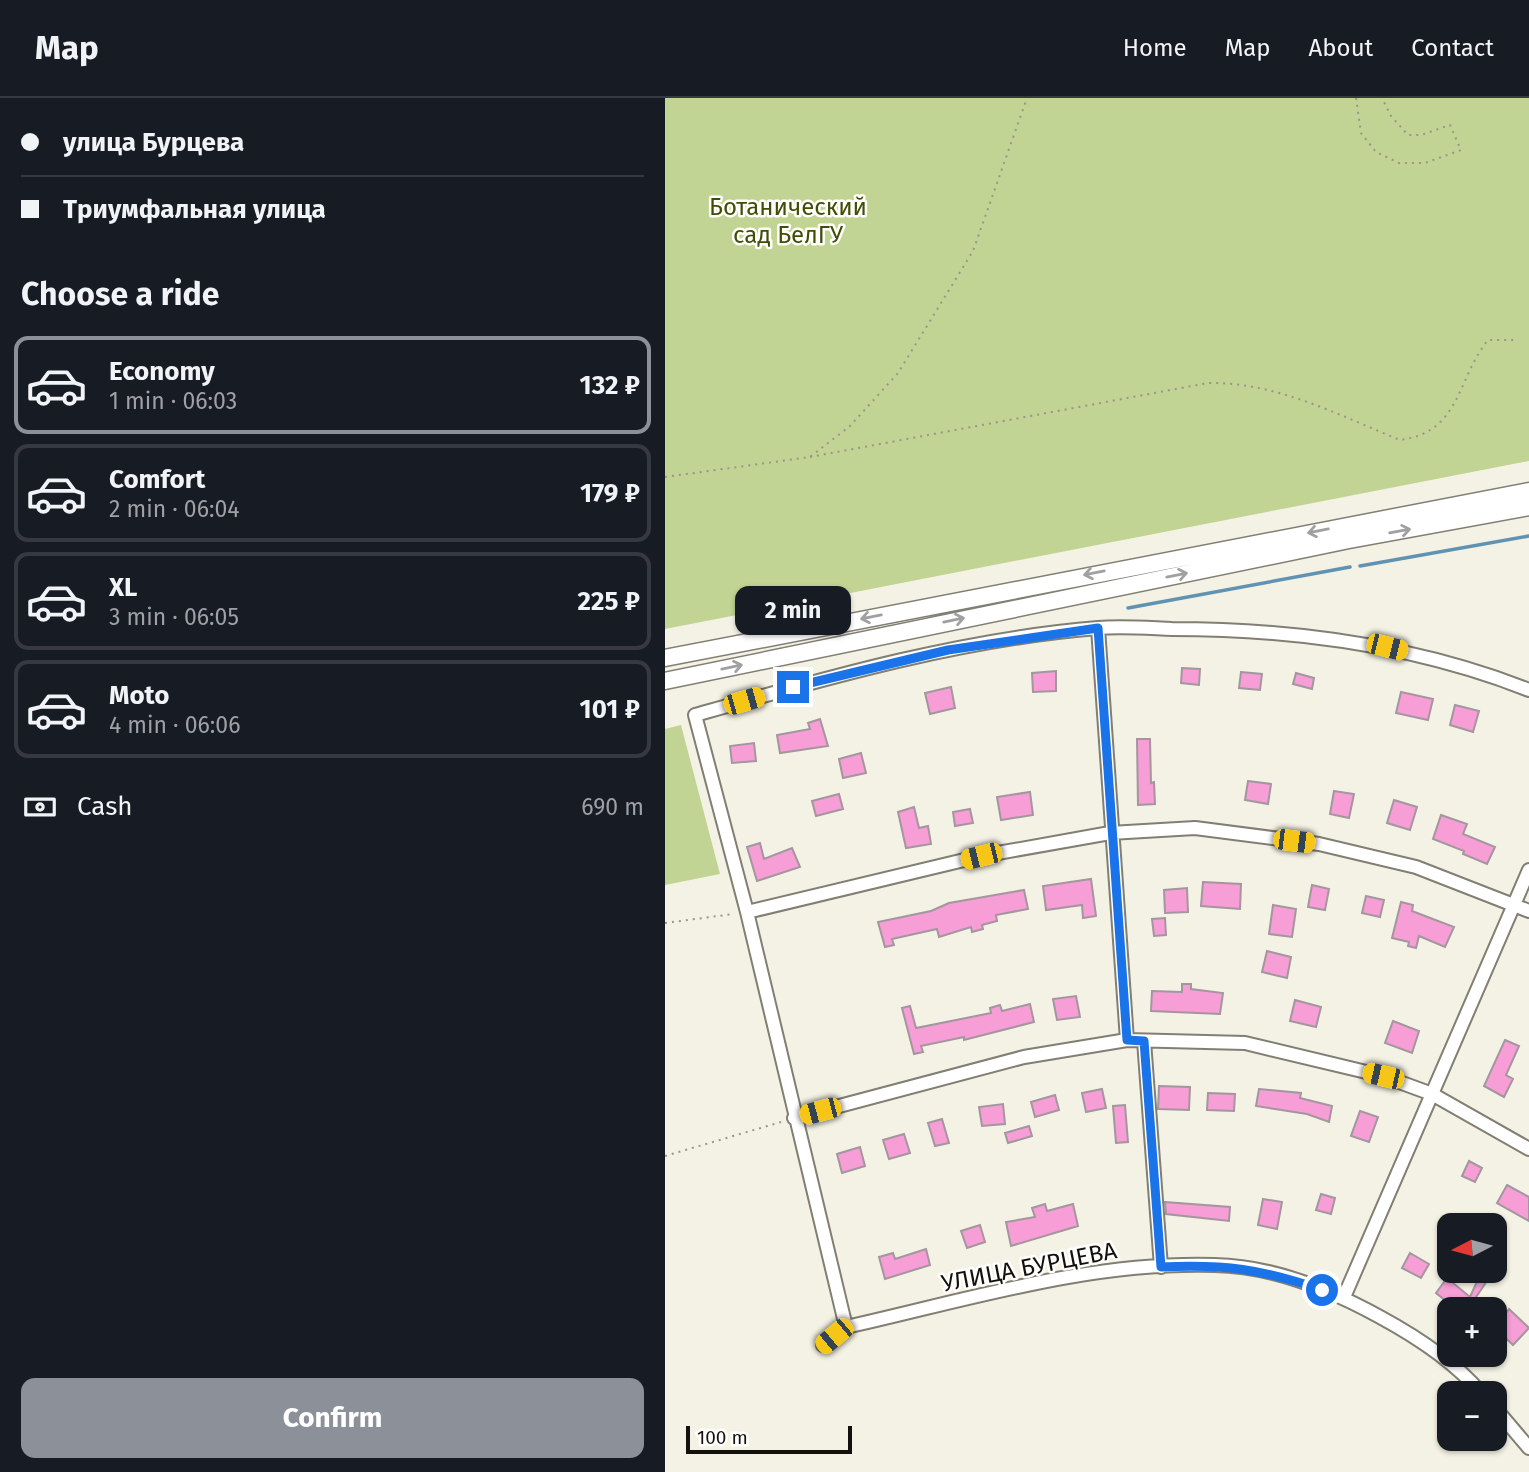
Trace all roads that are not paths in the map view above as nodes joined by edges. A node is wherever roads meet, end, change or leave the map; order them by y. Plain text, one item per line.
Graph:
1 (1529, 491) edge
2 (1529, 507) edge
3 (1098, 628) junction
4 (665, 658) edge
5 (665, 681) edge
6 (1529, 690) edge
7 (1110, 833) junction
8 (1529, 870) edge
9 (1515, 904) junction
10 (1529, 911) edge
11 (747, 912) junction
12 (1127, 1040) junction
13 (1144, 1041) junction
14 (1432, 1094) junction
15 (794, 1118) junction
16 (1529, 1149) edge
17 (1161, 1267) junction
18 (1344, 1297) junction
19 (846, 1327) junction
20 (823, 1346) dead end
21 (1471, 1381) edge
22 (1507, 1422) edge
23 (1529, 1448) edge

1 -> 4 main road
5 -> 2 main road
3 - 6 street
3 - 7 street
3 - 11 street
7 - 9 street
7 - 11 street
7 - 12 street
8 - 9 street
9 - 10 street
9 - 14 street
11 - 15 street
12 - 13 street
12 - 15 street
13 - 14 street
13 - 17 street
14 - 16 street
14 - 18 street
15 - 19 street
17 - 18 street, УЛИЦА БУРЦЕВА
17 - 19 street, УЛИЦА БУРЦЕВА
18 - 21 street, УЛИЦА БУРЦЕВА
19 - 20 street
22 - 23 street

